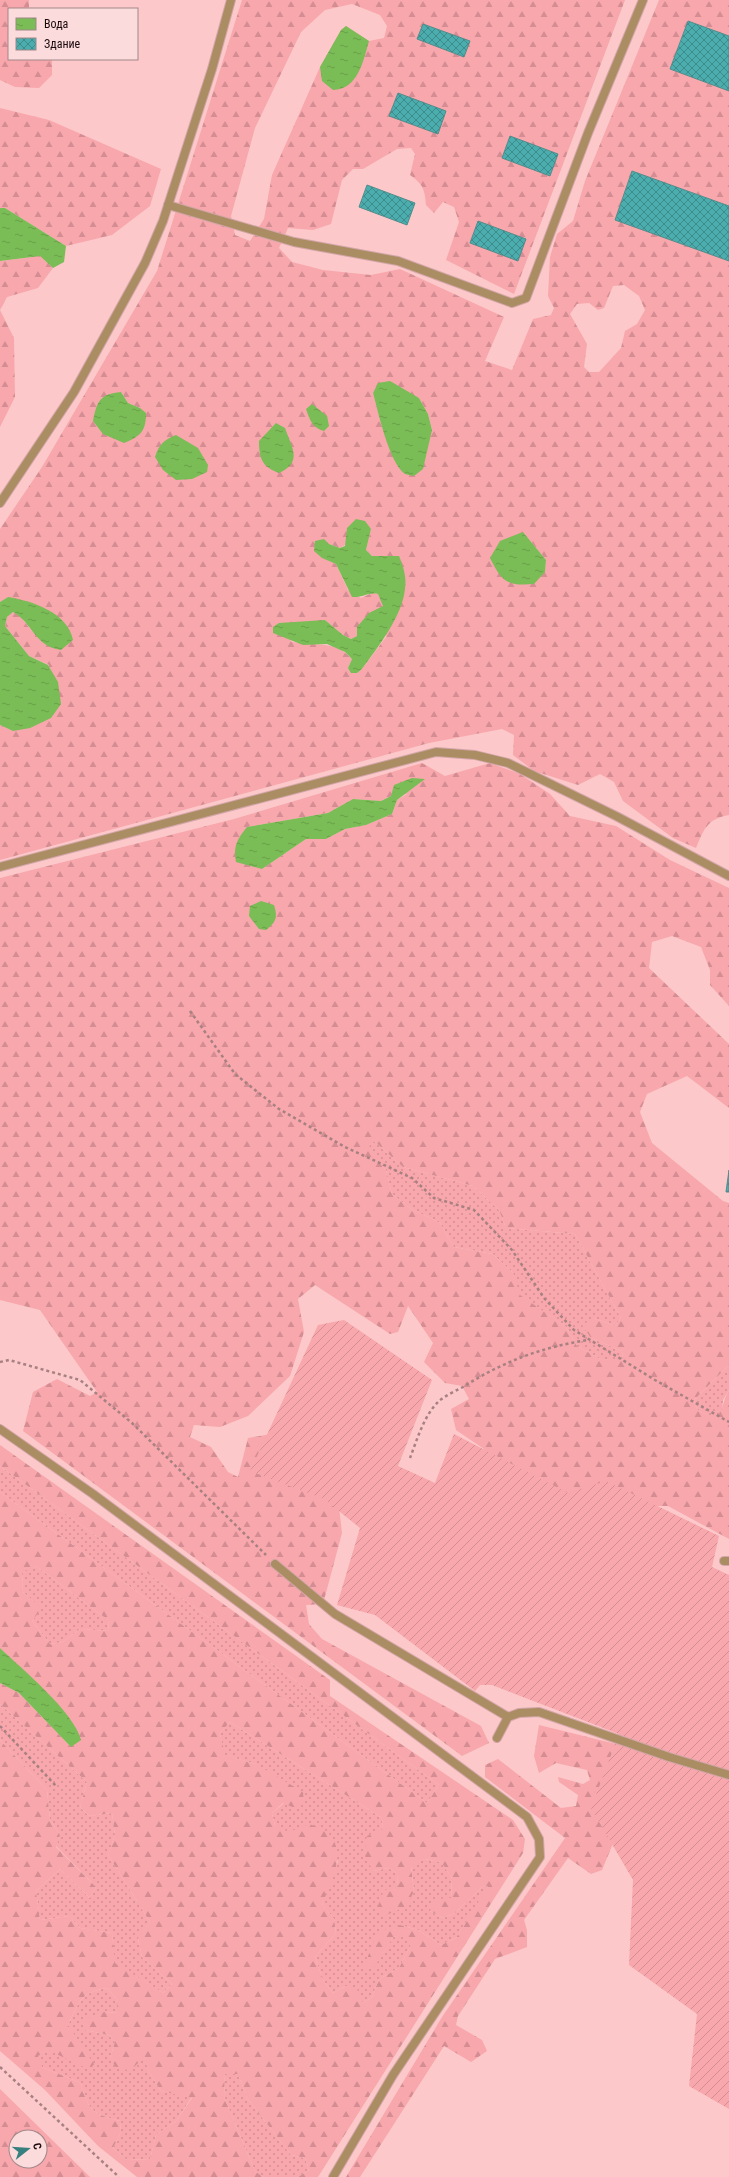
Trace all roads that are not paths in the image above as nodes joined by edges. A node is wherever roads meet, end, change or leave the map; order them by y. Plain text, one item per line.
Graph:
1 (231, 0) edge
2 (643, 0) edge
3 (168, 205) junction
4 (0, 503) edge
5 (0, 867) edge
6 (729, 876) edge
7 (0, 1429) edge
8 (275, 1564) road end
9 (508, 1717) junction
10 (497, 1738) dead end
11 (729, 1775) edge
12 (333, 2177) edge

1 - 3 lane
2 - 3 lane
3 - 4 lane
5 - 6 lane
7 - 12 lane
8 - 9 lane
9 - 10 lane
9 - 11 lane

